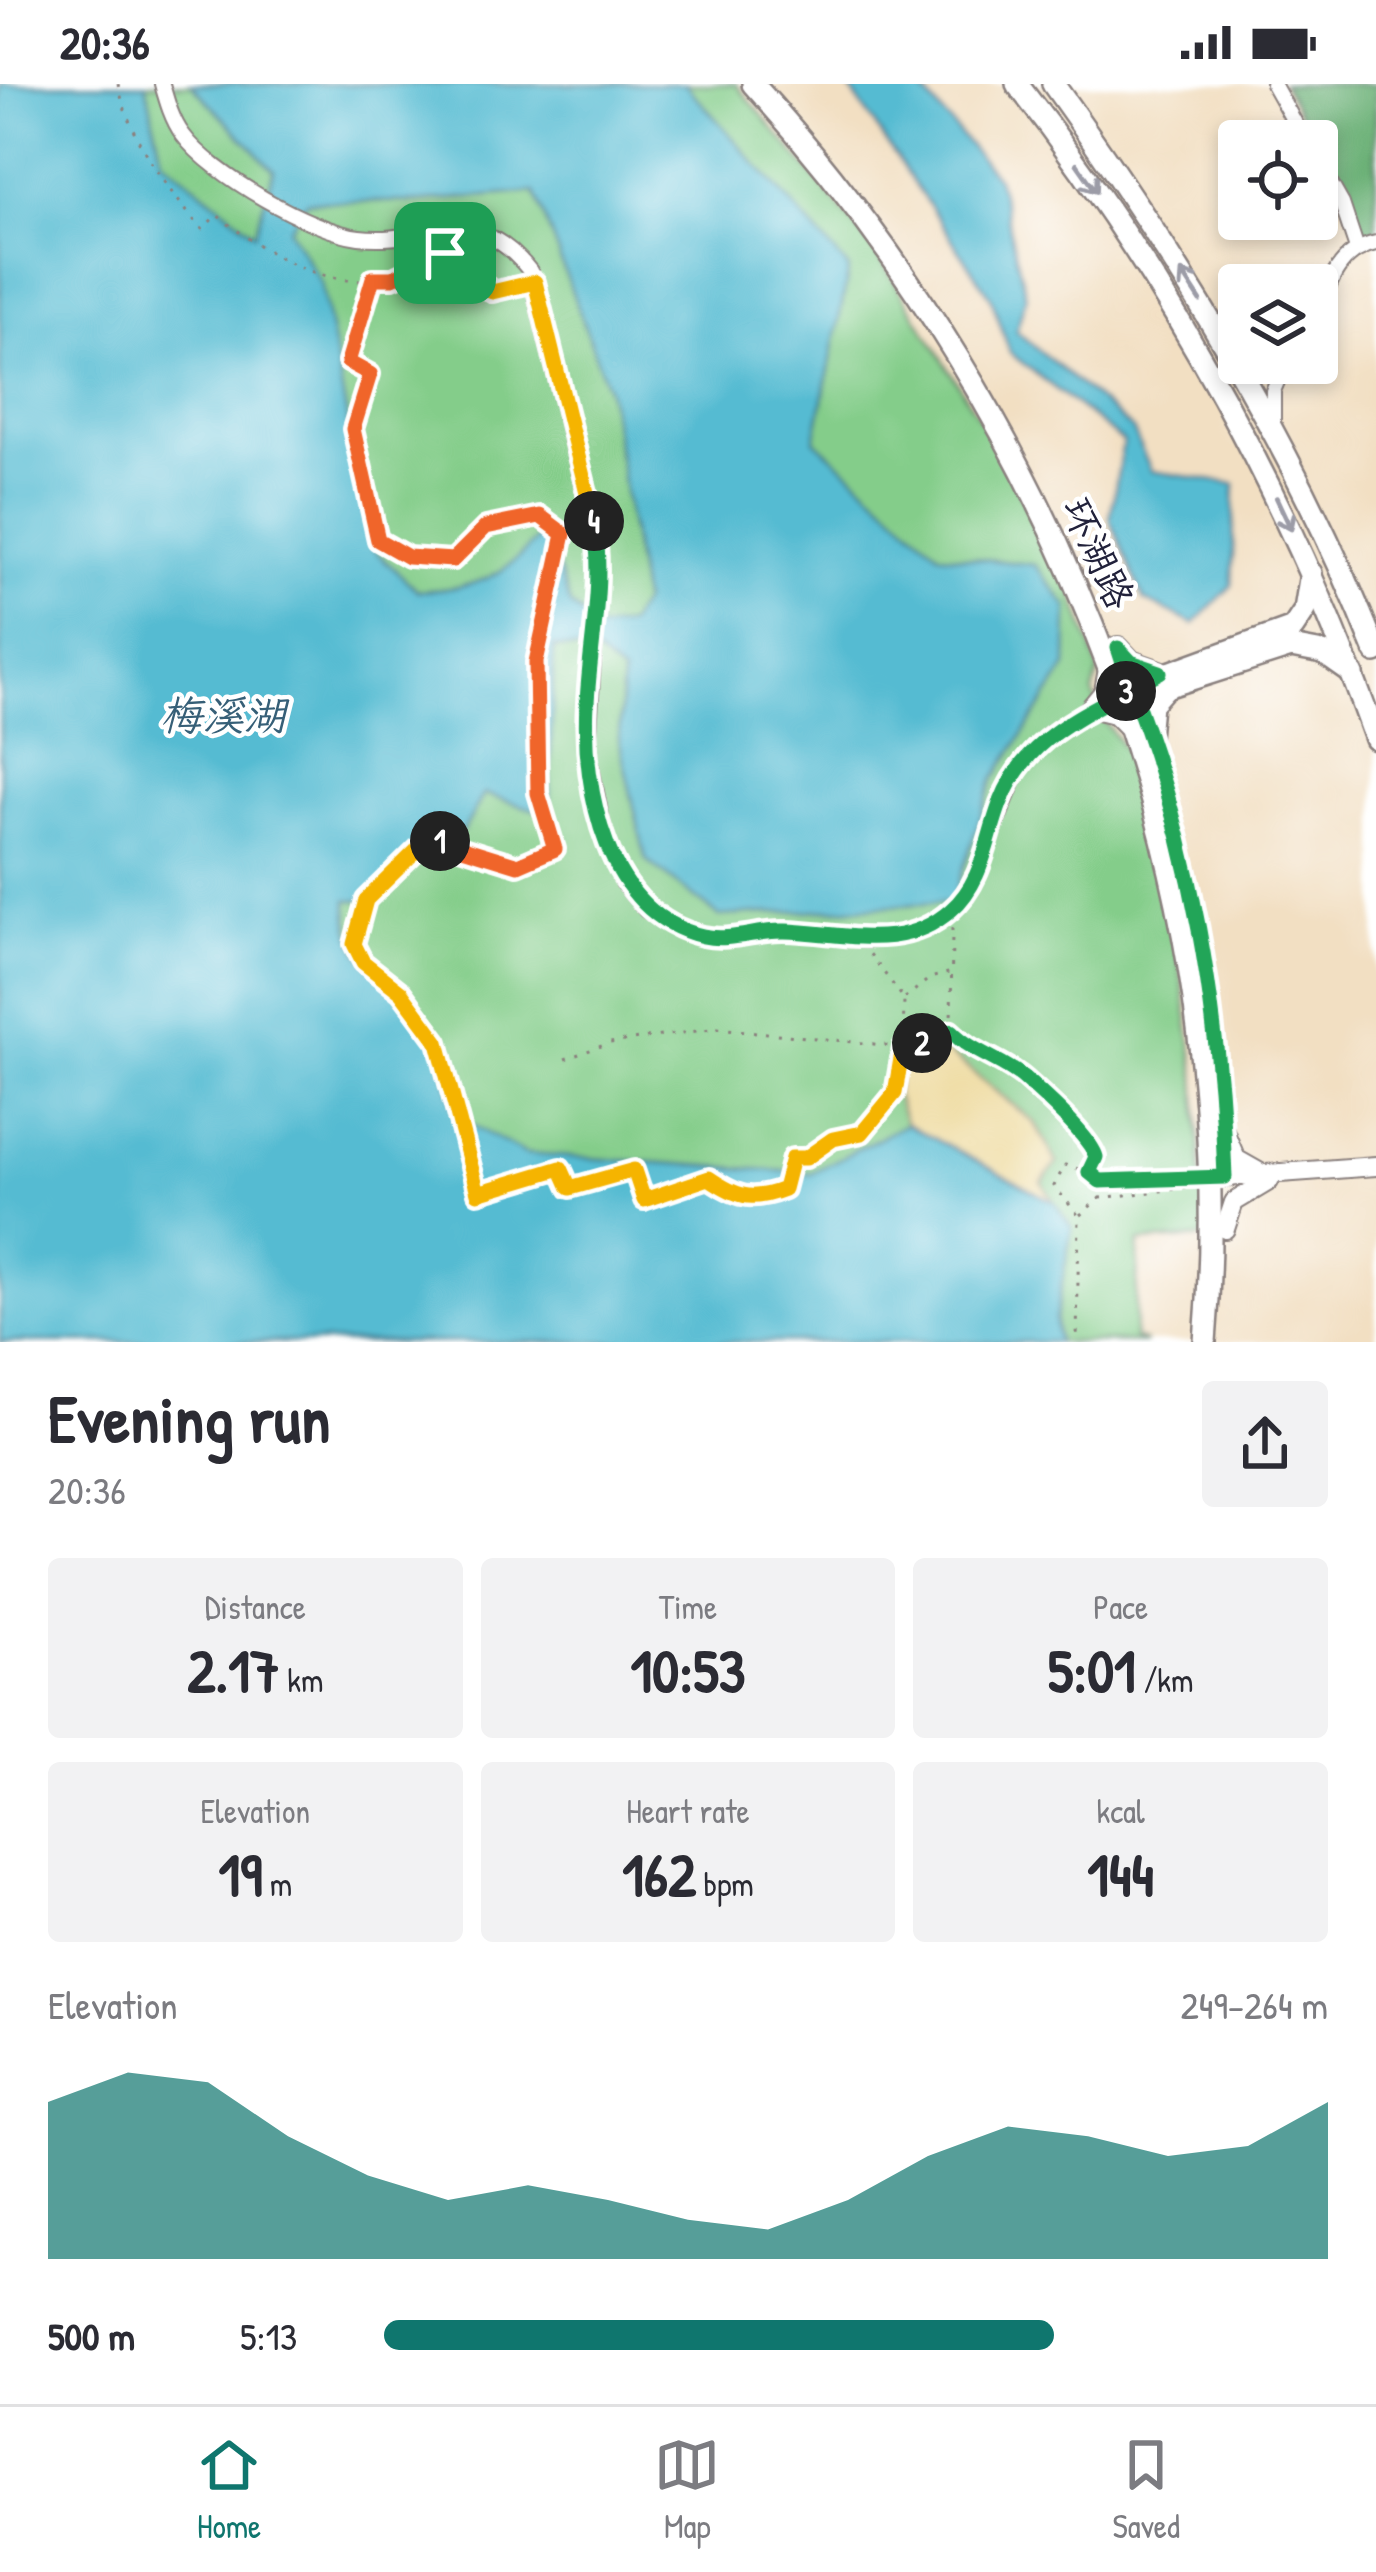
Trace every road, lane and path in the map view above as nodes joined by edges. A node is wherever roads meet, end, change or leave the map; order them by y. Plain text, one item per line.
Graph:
1 (118, 84) edge
2 (161, 84) edge
3 (753, 84) edge
4 (771, 84) edge
5 (1017, 84) edge
6 (1053, 84) edge
7 (1273, 84) edge
8 (1293, 120) edge
9 (1338, 197) edge
10 (1376, 242) edge
11 (1357, 249) junction
12 (1338, 268) edge
13 (373, 278) junction
14 (535, 282) junction
15 (1218, 328) edge
16 (1250, 384) edge
17 (1276, 384) edge
18 (1273, 431) junction
19 (1311, 573) junction
20 (1113, 652) junction
21 (1376, 652) edge
22 (1353, 674) junction
23 (1163, 680) junction
24 (1128, 691) junction
25 (1090, 708) junction
26 (1141, 738) junction
27 (1376, 739) edge
28 (940, 918) junction
29 (855, 939) junction
30 (952, 972) junction
31 (904, 999) junction
32 (951, 1031) junction
33 (903, 1047) junction
34 (565, 1058) dead end
35 (1222, 1126) junction
36 (1376, 1170) edge
37 (1089, 1172) junction
38 (1269, 1177) junction
39 (1218, 1180) junction
40 (1100, 1181) junction
41 (1100, 1198) junction
42 (1079, 1216) junction
43 (1225, 1229) junction
44 (1076, 1342) edge
45 (1205, 1342) edge
46 (1218, 1342) edge

1 - 13 path
2 - 14 street
3 - 20 main road, 环湖路
4 - 20 main road, 环湖路
5 -> 19 main road
15 -> 6 main road
7 - 8 street
9 - 11 street
10 - 11 street
11 - 12 street
13 - 14 path
13 - 33 path
14 - 29 street
16 - 18 main road
17 - 18 street
18 - 21 main road
19 - 22 main road
19 - 23 main road
20 - 23 main road
20 - 24 main road, 环湖路
20 - 25 street
22 - 23 main road
22 - 27 main road
23 - 24 main road
23 - 26 main road
24 - 25 street
24 - 26 main road, 环湖路
25 - 26 street
25 - 28 street
26 - 35 main road, 环湖路
26 - 39 main road, 环湖路
28 - 29 street
28 - 30 path
29 - 31 path
30 - 31 path
30 - 32 path
31 - 33 path
32 - 33 path
32 - 37 path
33 - 34 path
35 - 38 street
35 - 39 main road, 环湖路
36 - 38 street
37 - 40 path
37 - 42 path
38 - 39 street
38 - 43 street
39 - 40 path
39 - 41 path
39 - 43 main road, 环湖路
39 - 45 main road, 环湖路
40 - 41 path
41 - 42 path
42 - 44 path
43 - 46 main road, 环湖路

